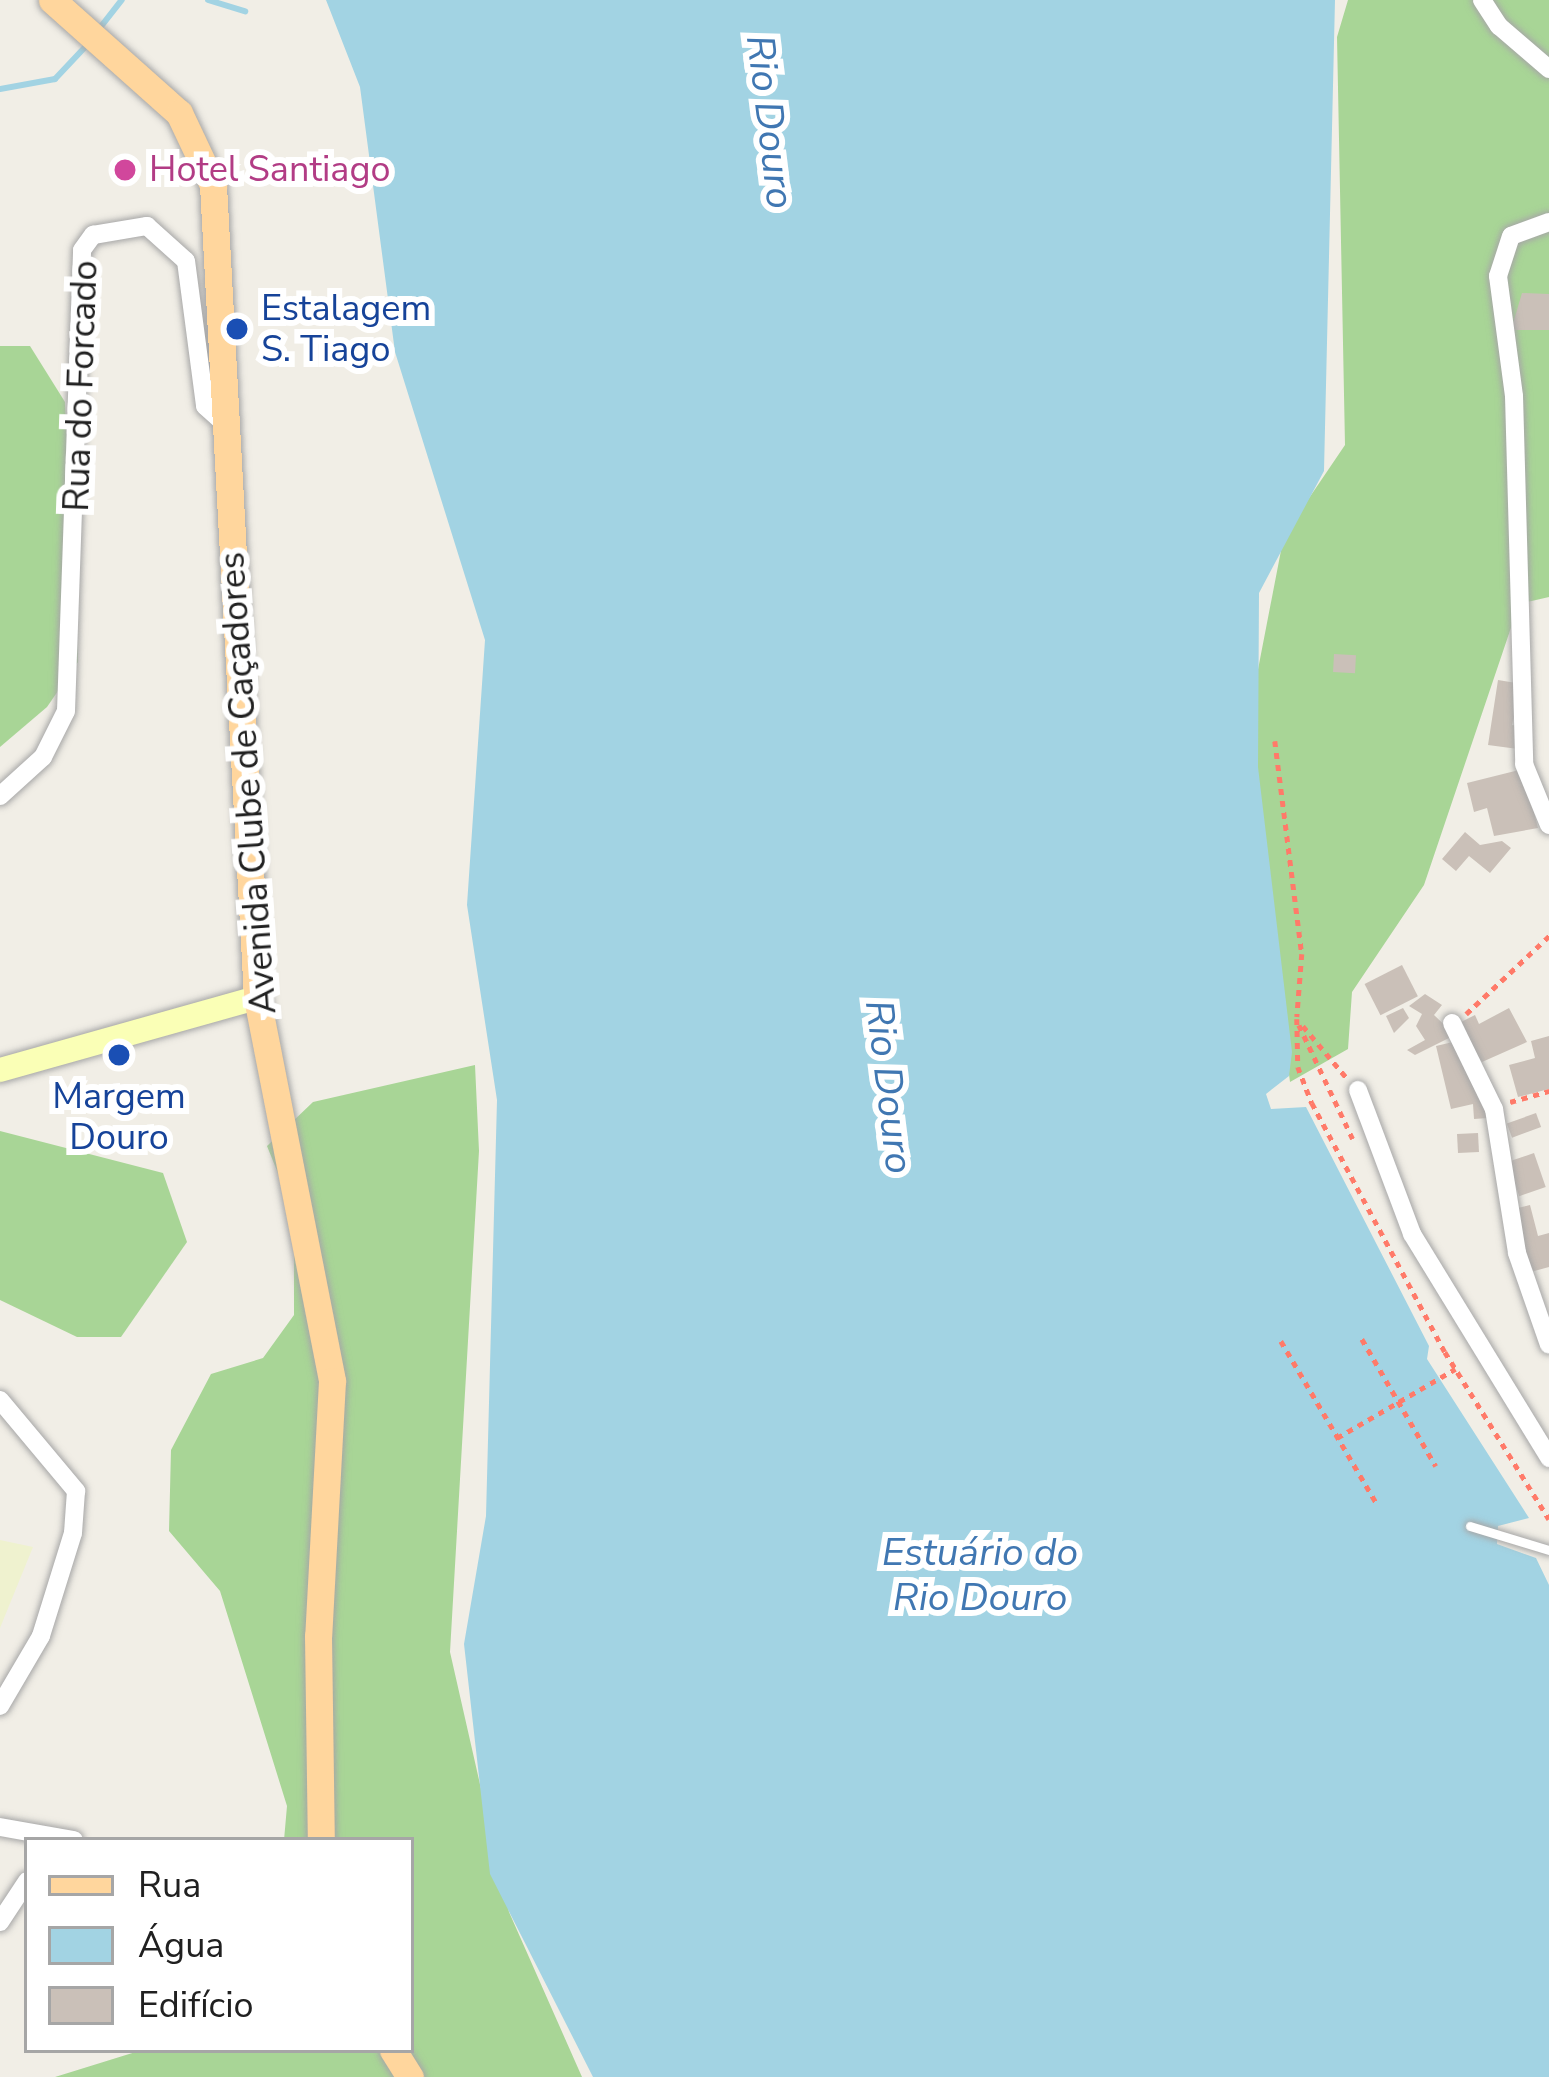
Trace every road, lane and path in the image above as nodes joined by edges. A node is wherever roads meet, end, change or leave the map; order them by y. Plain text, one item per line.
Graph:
1 (52, 0) edge
2 (1483, 0) edge
3 (1549, 68) edge
4 (1549, 222) edge
5 (225, 424) junction
6 (1275, 741) dead end
7 (0, 796) edge
8 (1549, 825) edge
9 (1549, 936) edge
10 (257, 998) junction
11 (1297, 1019) junction
12 (1451, 1023) joint
13 (0, 1070) edge
14 (1358, 1090) joint
15 (1549, 1091) edge
16 (1494, 1109) junction
17 (1362, 1339) dead end
18 (1281, 1341) dead end
19 (1549, 1345) edge
20 (1455, 1369) junction
21 (0, 1400) edge
22 (1398, 1403) junction
23 (1337, 1438) junction
24 (1549, 1458) edge
25 (1436, 1466) dead end
26 (1376, 1502) dead end
27 (1549, 1519) edge
28 (1470, 1526) dead end
29 (1549, 1550) edge
30 (0, 1706) edge
31 (0, 1827) edge
32 (51, 1837) edge
33 (321, 1837) edge
34 (24, 1886) edge
35 (0, 1922) edge

1 - 5 main road, Avenida Clube de Caçadores
2 - 3 street
4 - 8 street
5 - 7 street, Rua do Forcado
5 - 10 main road, Avenida Clube de Caçadores
6 - 11 path
9 - 12 path
10 - 13 main road
10 - 33 main road, Avenida Clube de Caçadores
11 - 14 path
11 - 20 path
12 - 16 street
14 - 24 street
15 - 16 path
16 - 19 street
17 - 22 path
18 - 23 path
20 - 22 path
20 - 27 path
21 - 30 street
22 - 23 path
22 - 25 path
23 - 26 path
28 - 29 lane
31 - 32 street
34 - 35 street

